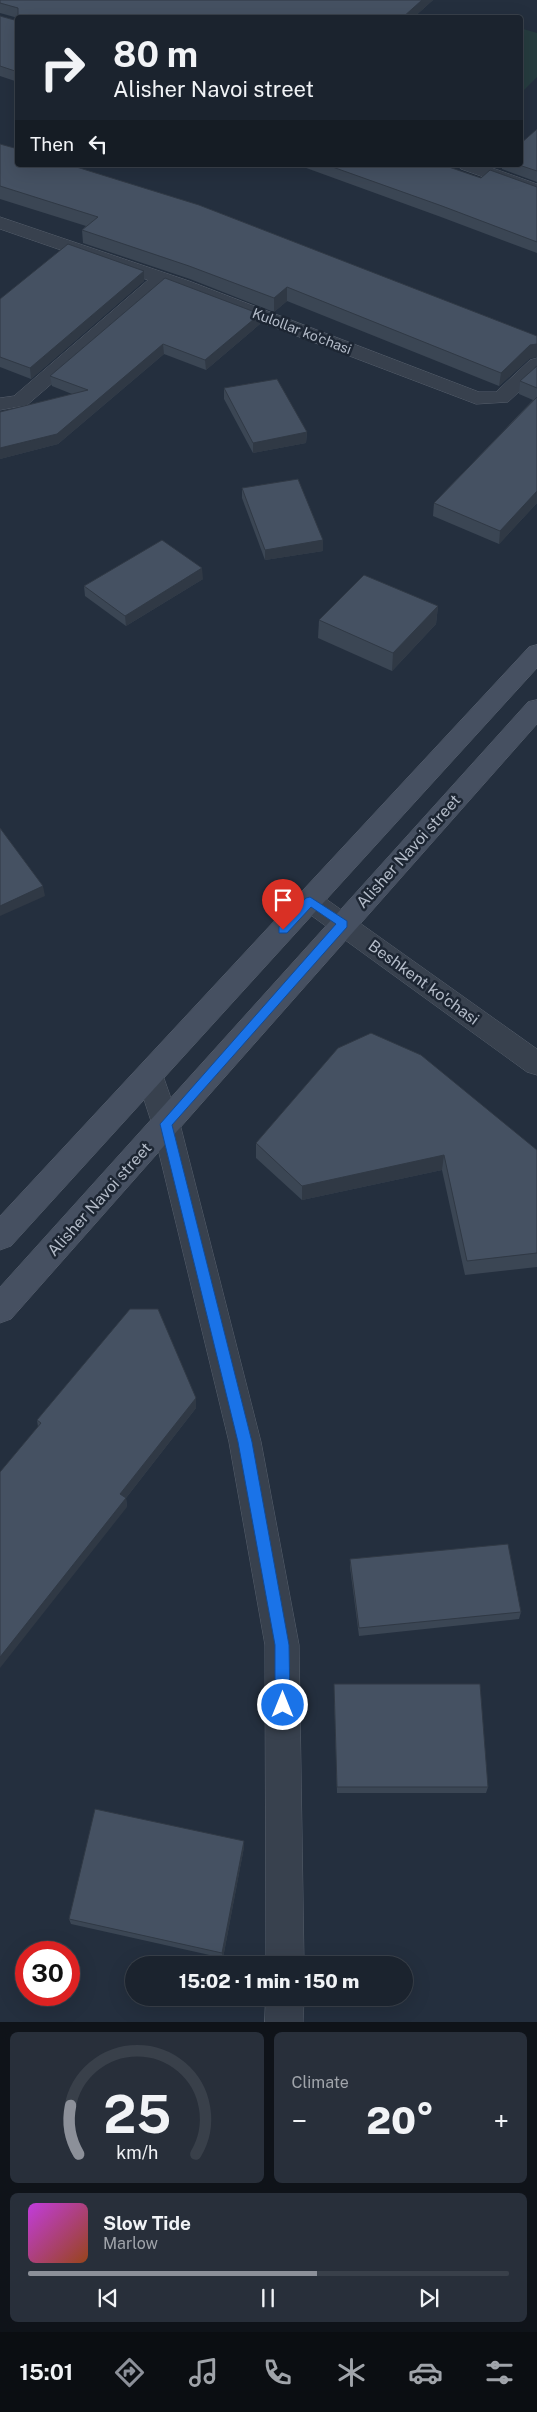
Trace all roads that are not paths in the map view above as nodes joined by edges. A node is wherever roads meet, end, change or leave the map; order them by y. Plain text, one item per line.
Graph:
1 (474, 167) edge
2 (537, 190) edge
3 (0, 224) edge
4 (162, 278) junction
5 (537, 364) edge
6 (0, 404) edge
7 (537, 653) edge
8 (537, 708) edge
9 (310, 901) junction
10 (343, 924) junction
11 (537, 1064) edge
12 (150, 1075) junction
13 (166, 1124) junction
14 (0, 1237) edge
15 (0, 1309) edge
16 (285, 1956) edge
17 (285, 2006) edge
18 (284, 2022) edge

1 - 2 street
3 - 4 street, Kulollar ko'chasi
4 - 5 street, Kulollar ko'chasi
4 - 6 street
7 - 9 main road
8 - 10 main road, Alisher Navoi street
9 - 10 street, Beshkent ko'chasi
9 - 12 main road
10 - 11 street, Beshkent ko'chasi
10 - 13 main road, Alisher Navoi street
12 - 13 street
12 - 14 main road
13 - 15 main road, Alisher Navoi street
13 - 16 street
17 - 18 street

